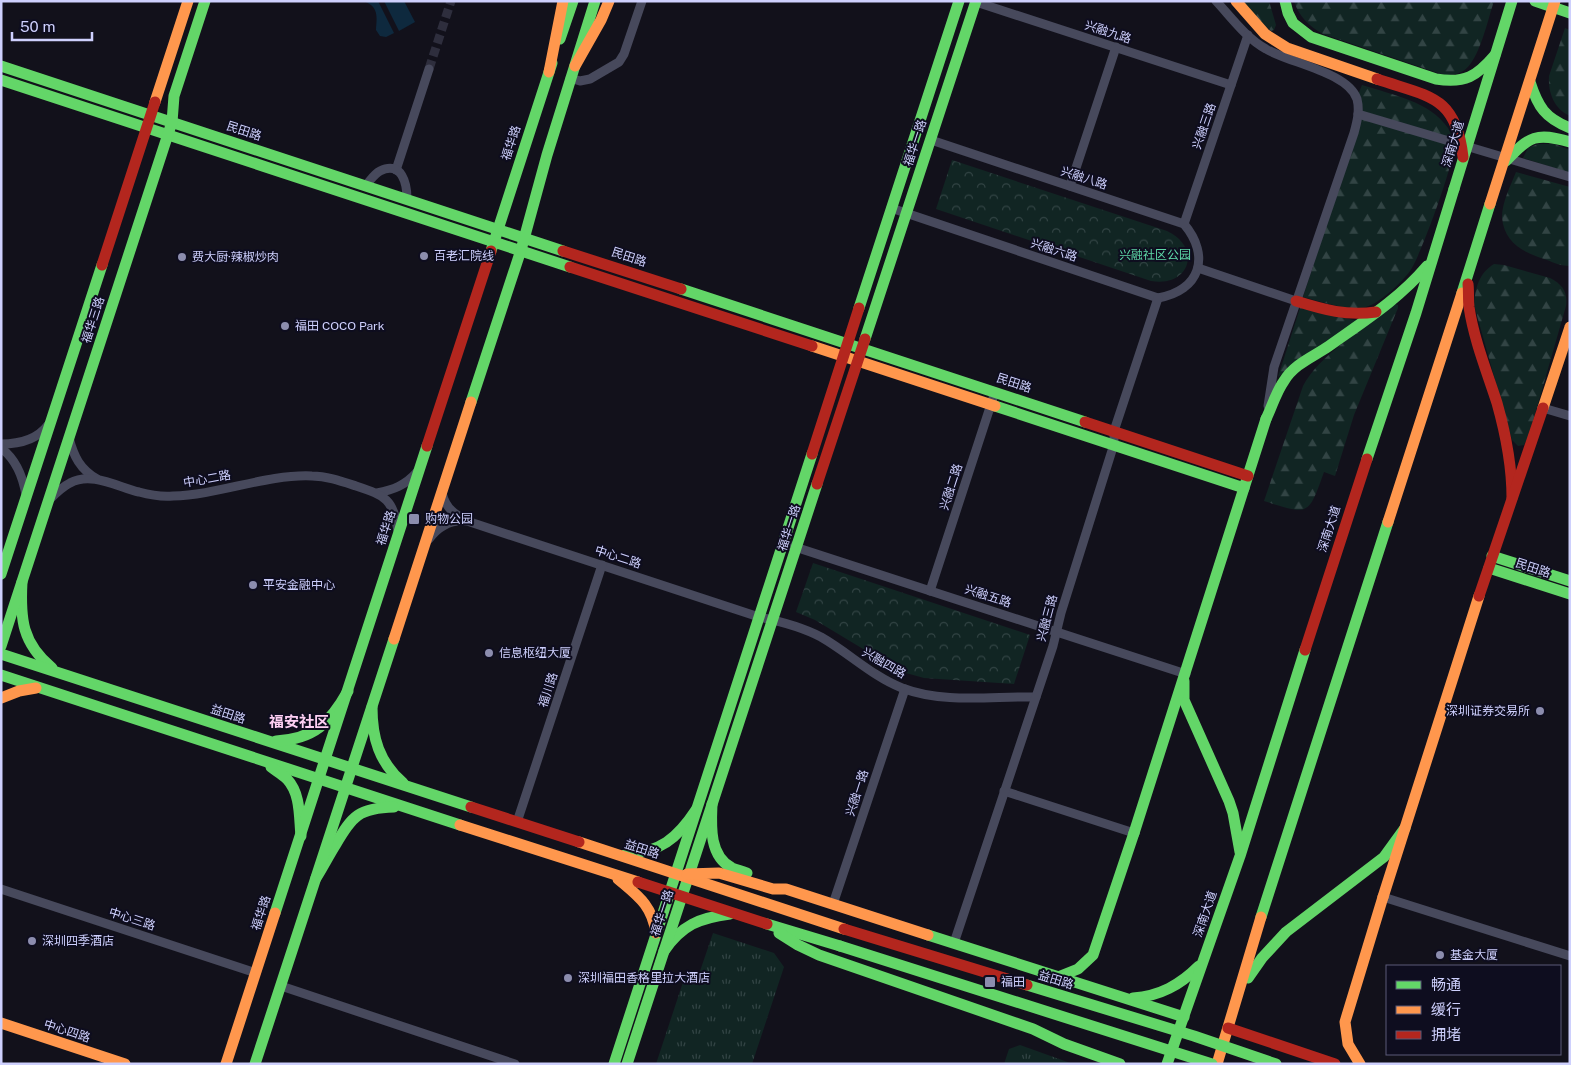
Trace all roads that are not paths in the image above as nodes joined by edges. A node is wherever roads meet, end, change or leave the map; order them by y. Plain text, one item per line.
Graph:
1 (188, 1) edge
2 (205, 1) edge
3 (563, 1) edge
4 (573, 1) edge
5 (595, 1) edge
6 (609, 1) edge
7 (642, 1) edge
8 (959, 1) edge
9 (1216, 1) edge
10 (1236, 1) edge
11 (1285, 1) edge
12 (1512, 1) edge
13 (1535, 1) edge
14 (1555, 1) edge
15 (976, 2) edge
16 (1570, 13) edge
17 (1231, 17) junction
18 (1248, 35) junction
19 (1116, 47) junction
20 (1495, 55) junction
21 (1, 66) edge
22 (575, 66) junction
23 (428, 69) tunnel mouth
24 (549, 72) junction
25 (570, 78) junction
26 (1, 80) edge
27 (1530, 81) junction
28 (1232, 85) junction
29 (1358, 114) junction
30 (151, 115) junction
31 (172, 122) junction
32 (147, 128) junction
33 (1570, 128) edge
34 (168, 134) junction
35 (931, 140) junction
36 (1570, 142) edge
37 (1463, 157) junction
38 (1504, 163) junction
39 (396, 170) junction
40 (1570, 177) edge
41 (366, 185) junction
42 (1070, 186) junction
43 (408, 199) junction
44 (892, 208) junction
45 (907, 214) junction
46 (1184, 224) junction
47 (498, 229) junction
48 (525, 237) junction
49 (494, 241) junction
50 (521, 250) junction
51 (1432, 260) junction
52 (1198, 268) junction
53 (1468, 275) junction
54 (1158, 298) junction
55 (1296, 301) junction
56 (1379, 311) junction
57 (1570, 327) edge
58 (848, 343) junction
59 (862, 348) junction
60 (844, 356) junction
61 (858, 360) junction
62 (995, 392) junction
63 (991, 404) junction
64 (1543, 408) junction
65 (1570, 416) edge
66 (52, 419) junction
67 (1266, 419) junction
68 (1114, 431) junction
69 (69, 438) junction
70 (1, 444) edge
71 (1114, 444) junction
72 (1, 448) edge
73 (420, 468) junction
74 (1248, 476) junction
75 (100, 480) junction
76 (1244, 488) junction
77 (376, 493) junction
78 (442, 493) junction
79 (26, 497) junction
80 (1512, 498) junction
81 (49, 500) junction
82 (470, 522) junction
83 (399, 533) junction
84 (783, 543) junction
85 (424, 546) junction
86 (797, 547) junction
87 (1492, 556) junction
88 (602, 565) junction
89 (1489, 568) junction
90 (1, 574) edge
91 (1570, 581) edge
92 (22, 582) junction
93 (930, 591) junction
94 (1570, 594) edge
95 (759, 617) junction
96 (773, 620) junction
97 (1056, 631) junction
98 (1, 646) edge
99 (1, 654) edge
100 (59, 673) junction
101 (1, 675) edge
102 (1185, 678) junction
103 (40, 688) junction
104 (904, 689) junction
105 (348, 691) junction
106 (1, 698) edge
107 (1036, 698) junction
108 (372, 707) junction
109 (266, 740) junction
110 (260, 759) junction
111 (325, 760) junction
112 (352, 768) junction
113 (319, 779) junction
114 (346, 787) junction
115 (410, 787) junction
116 (1004, 791) junction
117 (712, 804) junction
118 (406, 807) junction
119 (696, 810) junction
120 (517, 822) junction
121 (1405, 828) junction
122 (1134, 833) junction
123 (301, 836) junction
124 (617, 855) junction
125 (1240, 856) junction
126 (612, 874) junction
127 (675, 874) junction
128 (689, 876) junction
129 (316, 878) junction
130 (1, 889) edge
131 (773, 889) junction
132 (669, 893) junction
133 (682, 897) junction
134 (1383, 897) junction
135 (833, 904) junction
136 (734, 914) junction
137 (817, 920) junction
138 (765, 924) junction
139 (656, 933) junction
140 (954, 943) junction
141 (664, 951) junction
142 (1570, 956) edge
143 (1203, 962) junction
144 (256, 973) junction
145 (1058, 977) junction
146 (281, 986) junction
147 (1240, 989) junction
148 (1124, 998) junction
149 (1184, 1017) junction
150 (1, 1023) edge
151 (1228, 1028) junction
152 (125, 1064) edge
153 (226, 1064) edge
154 (255, 1064) edge
155 (515, 1064) edge
156 (614, 1064) edge
157 (627, 1064) edge
158 (1120, 1064) edge
159 (1167, 1064) edge
160 (1212, 1064) edge
161 (1217, 1064) edge
162 (1276, 1064) edge
163 (1335, 1064) edge
164 (1360, 1064) edge

1 - 30 main road, 福华三路
2 - 31 main road, 福华三路
3 - 24 main road
4 - 24 main road, 福华路
5 - 22 main road
6 - 22 main road
7 - 25 street
8 - 44 main road, 福华一路
9 - 17 street
10 - 17 street
10 - 37 main road, bridge
11 - 20 main road
12 - 20 main road, 深南大道, bridge
13 - 16 main road
14 - 27 main road, bridge
15 - 19 street, 兴融九路
15 - 35 main road, 福华一路
17 - 18 street
18 - 28 street, 兴融三路
18 - 29 street
19 - 28 street, 兴融九路
19 - 42 street
20 - 37 main road, 深南大道, bridge
21 - 30 main road, 民田路
22 - 25 main road
23 - 39 street
24 - 47 main road, 福华路
25 - 48 main road
26 - 32 main road
27 - 33 main road, bridge
27 - 38 main road, bridge
28 - 46 street, 兴融三路
29 - 40 street
29 - 55 street
30 - 31 main road, 民田路
30 - 32 main road, 福华三路
31 - 34 main road, 福华三路
31 - 41 main road, 民田路
32 - 34 main road
32 - 66 main road, 福华三路
34 - 49 main road
34 - 69 main road, 福华三路
35 - 42 street, 兴融八路
35 - 45 main road, 福华一路
36 - 38 main road, bridge
37 - 51 main road, 深南大道, bridge
38 - 53 main road, bridge
39 - 41 street
39 - 43 street
41 - 43 main road, 民田路
42 - 46 street, 兴融八路
43 - 47 main road, 民田路
44 - 45 street, 兴融六路
44 - 58 main road, 福华一路
45 - 54 street, 兴融六路
45 - 59 main road, 福华一路
46 - 52 street
47 - 48 main road, 民田路
47 - 49 main road, 福华路
48 - 50 main road
48 - 58 main road, 民田路
49 - 50 main road
49 - 73 main road, 福华路
50 - 60 main road
50 - 78 main road
51 - 56 main road
51 - 125 main road, 深南大道
52 - 54 street
52 - 55 street
53 - 80 main road
53 - 147 main road
54 - 68 street, 兴融三路
55 - 56 main road
55 - 67 street
56 - 67 main road
57 - 64 main road
58 - 59 main road, 民田路
58 - 60 main road, 福华一路
59 - 61 main road, 福华一路
59 - 62 main road, 民田路
60 - 61 main road
60 - 84 main road, 福华一路
61 - 63 main road
61 - 86 main road, 福华一路
62 - 63 street, 兴融二路
62 - 68 main road, 民田路
63 - 71 main road
63 - 93 street, 兴融二路
64 - 65 street
64 - 80 main road
66 - 70 street
66 - 79 main road, 福华三路
67 - 74 main road
68 - 71 street, 兴融三路
68 - 74 main road, 民田路
69 - 75 street, 中心二路
69 - 81 main road, 福华三路
71 - 76 main road
71 - 97 street, 兴融三路
72 - 79 street
73 - 77 street
73 - 83 main road, 福华路
74 - 76 main road
75 - 77 street, 中心二路
75 - 81 street, 中心二路
76 - 102 main road
77 - 83 street, 中心二路
78 - 82 street, 中心二路
78 - 85 main road
79 - 90 main road, 福华三路
80 - 87 main road
81 - 92 main road, 福华三路
82 - 85 street, 中心二路
82 - 88 street, 中心二路
83 - 105 main road, 福华路
84 - 86 street, 兴融五路
84 - 95 main road, 福华一路
85 - 108 main road
86 - 93 street, 兴融五路
86 - 96 main road, 福华一路
87 - 89 main road
87 - 91 main road, 民田路
88 - 95 street, 中心二路
88 - 120 street, 福川路
89 - 94 main road, 民田路
89 - 121 main road
92 - 98 main road, 福华三路
92 - 100 main road
93 - 97 street, 兴融五路
95 - 96 street, 兴融四路
95 - 119 main road, 福华一路
96 - 104 street, 兴融四路
96 - 117 main road, 福华一路
97 - 102 street, 兴融五路
97 - 107 street, 兴融三路
99 - 100 main road, 益田路
100 - 109 main road, 益田路
101 - 103 main road
102 - 122 main road
102 - 125 main road
103 - 106 main road
103 - 110 main road
104 - 107 street, 兴融四路
104 - 135 street, 兴融一路
105 - 109 main road
105 - 111 main road, 福华路
107 - 116 street, 兴融三路
108 - 112 main road
108 - 115 main road
109 - 111 main road, 益田路
110 - 113 main road
110 - 123 main road
111 - 112 main road, 益田路
111 - 113 main road, 福华路
112 - 114 main road
112 - 115 main road, 益田路
113 - 114 main road
113 - 123 main road, 福华路
114 - 118 main road
114 - 129 main road
115 - 120 main road, 益田路
116 - 122 street
116 - 140 street, 兴融三路
117 - 128 main road, 福华一路
117 - 131 main road
118 - 126 main road
118 - 129 main road
119 - 124 main road
119 - 127 main road, 福华一路
120 - 124 main road, 益田路
121 - 134 main road
121 - 147 main road
122 - 145 main road
123 - 144 main road, 福华路
124 - 127 main road, 益田路
125 - 143 main road, 深南大道
126 - 132 main road
126 - 139 main road
127 - 128 main road, 益田路
127 - 132 main road, 福华一路
128 - 131 main road, 益田路
128 - 133 main road, 福华一路
128 - 137 main road, 益田路
129 - 146 main road
130 - 144 street, 中心三路
131 - 135 main road
131 - 137 main road
132 - 133 main road
132 - 139 main road, 福华一路
133 - 136 main road
133 - 141 main road, 福华一路
134 - 142 street
134 - 164 main road
135 - 140 main road
136 - 138 main road
136 - 141 main road
137 - 162 main road, 益田路, bridge
138 - 158 main road
138 - 160 main road, bridge
139 - 156 main road, 福华一路
140 - 145 main road
141 - 157 main road, 福华一路
143 - 148 main road
143 - 149 main road, 深南大道
144 - 153 main road, 福华路
145 - 148 main road
146 - 154 main road
146 - 155 street
147 - 151 main road
148 - 149 main road
149 - 159 main road, 深南大道
150 - 152 main road, 中心四路
151 - 161 main road
151 - 163 main road

